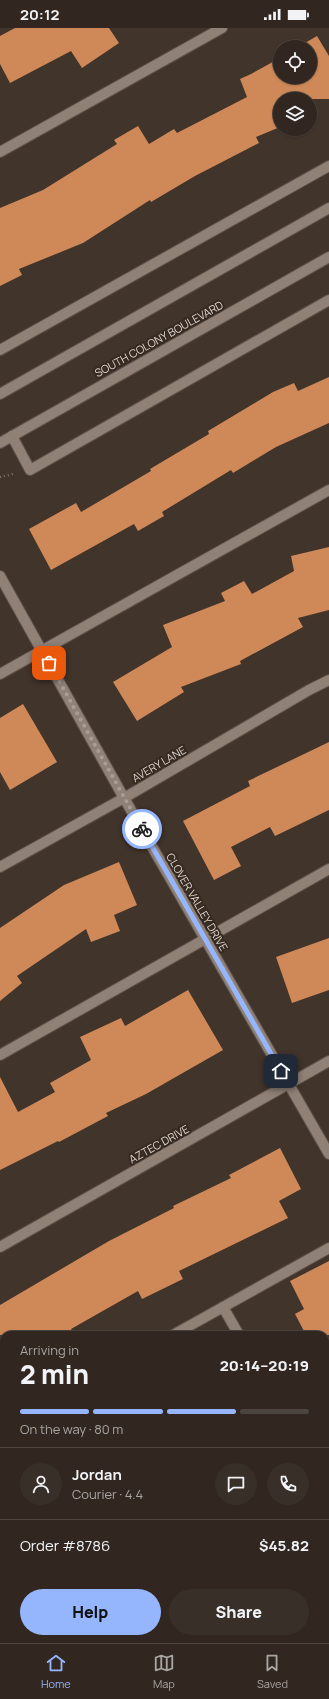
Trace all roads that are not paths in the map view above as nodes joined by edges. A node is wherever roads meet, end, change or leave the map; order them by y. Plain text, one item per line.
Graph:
1 (222, 28) edge
2 (0, 152) edge
3 (329, 166) edge
4 (329, 208) edge
5 (329, 257) edge
6 (329, 300) edge
7 (0, 350) edge
8 (0, 394) edge
9 (12, 436) junction
10 (0, 443) edge
11 (329, 490) edge
12 (0, 576) edge
13 (41, 649) junction
14 (0, 674) edge
15 (329, 680) edge
16 (124, 798) junction
17 (0, 867) edge
18 (329, 869) edge
19 (204, 938) junction
20 (0, 1055) edge
21 (329, 1061) edge
22 (289, 1084) junction
23 (329, 1154) edge
24 (0, 1247) edge
25 (329, 1248) edge
26 (223, 1307) junction
27 (180, 1331) edge
28 (237, 1331) edge

1 - 2 street
3 - 7 street
4 - 8 street
5 - 9 street, SOUTH COLONY BOULEVARD
6 - 9 street
9 - 10 street, SOUTH COLONY BOULEVARD
11 - 13 street
12 - 13 street, CLOVER VALLEY DRIVE
13 - 14 street
13 - 16 street, CLOVER VALLEY DRIVE
15 - 16 street, AVERY LANE
16 - 17 street, AVERY LANE
16 - 19 street, CLOVER VALLEY DRIVE
18 - 19 street
19 - 20 street
19 - 22 street, CLOVER VALLEY DRIVE
21 - 22 street, AZTEC DRIVE
22 - 23 street, CLOVER VALLEY DRIVE
22 - 24 street, AZTEC DRIVE
25 - 26 street
26 - 27 street
26 - 28 street

